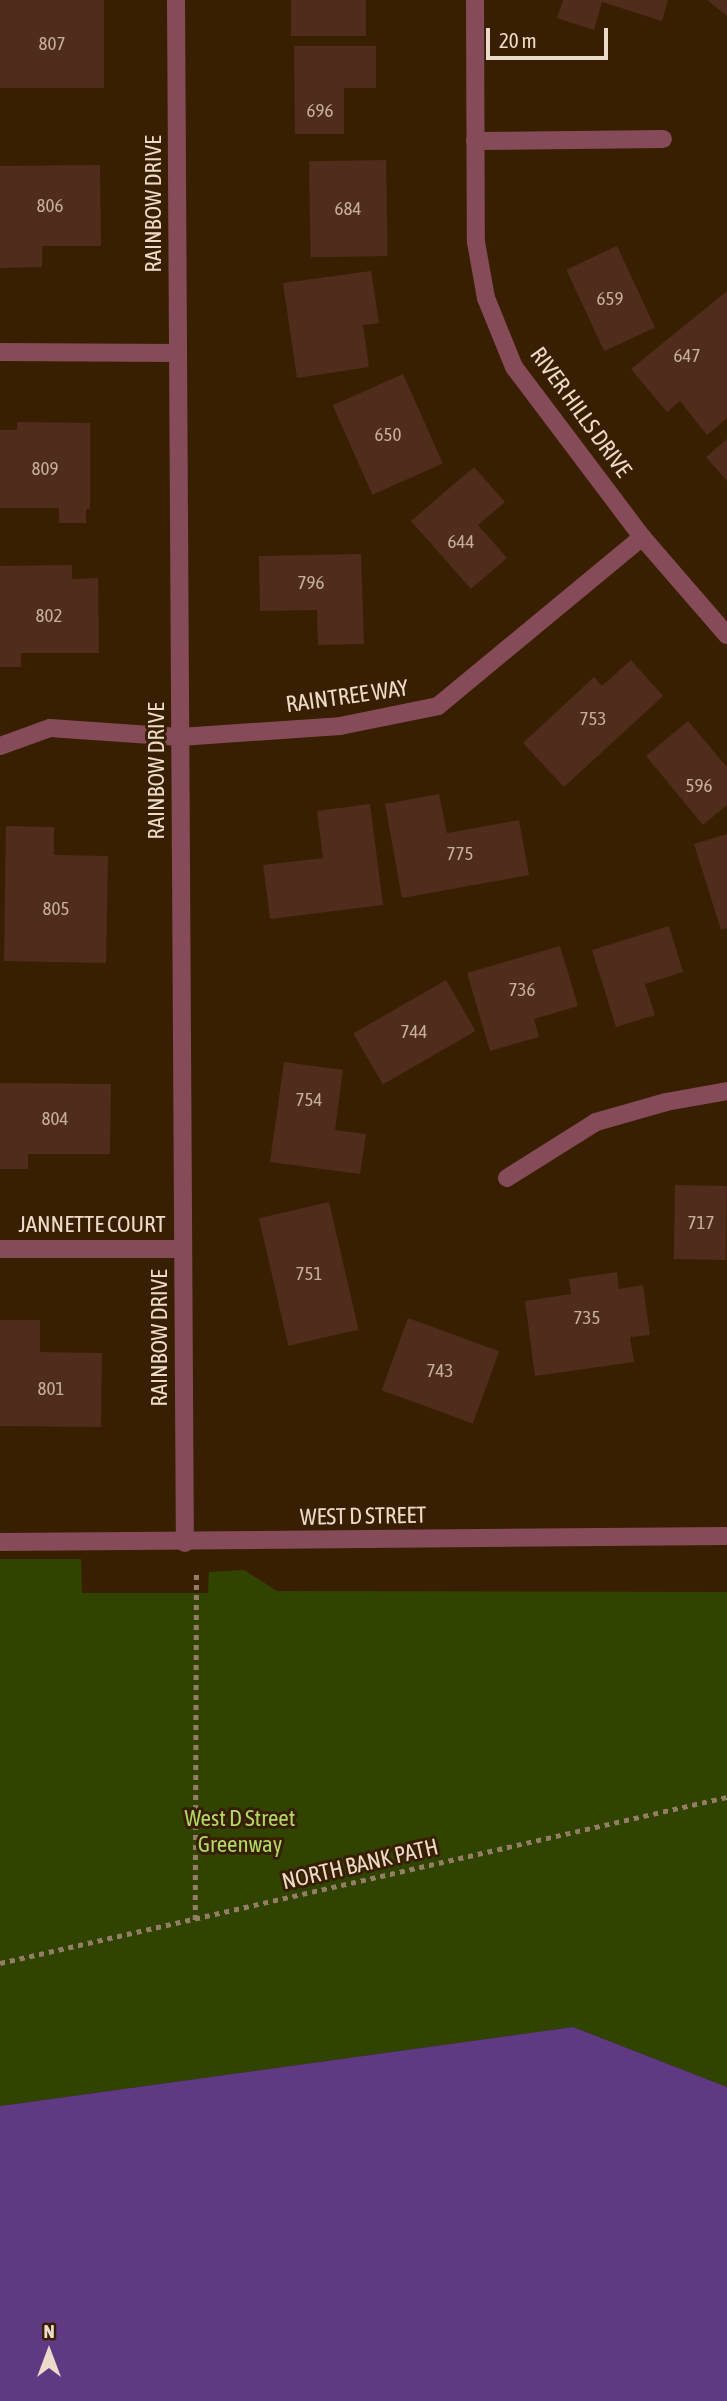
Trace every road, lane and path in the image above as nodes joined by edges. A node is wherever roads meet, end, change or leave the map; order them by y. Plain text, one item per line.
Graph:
1 (176, 0) edge
2 (475, 0) edge
3 (663, 139) dead end
4 (475, 141) junction
5 (0, 352) edge
6 (178, 353) junction
7 (642, 537) junction
8 (727, 635) edge
9 (180, 737) junction
10 (0, 746) edge
11 (727, 1091) edge
12 (507, 1178) dead end
13 (0, 1249) edge
14 (183, 1249) junction
15 (727, 1536) edge
16 (0, 1542) edge
17 (185, 1542) junction
18 (183, 1572) dead end
19 (727, 1797) edge
20 (195, 1920) junction
21 (0, 1963) edge

1 - 6 street, RAINBOW DRIVE
2 - 4 street, RIVER HILLS DRIVE
3 - 4 street
4 - 7 street, RIVER HILLS DRIVE
5 - 6 street
6 - 9 street, RAINBOW DRIVE
7 - 8 street, RIVER HILLS DRIVE
7 - 9 street, RAINTREE WAY
9 - 10 street, RAINTREE WAY
9 - 14 street, RAINBOW DRIVE
11 - 12 street
13 - 14 street, JANNETTE COURT
14 - 17 street, RAINBOW DRIVE
15 - 17 street, WEST D STREET
16 - 17 street, WEST D STREET
18 - 20 path
19 - 20 path, NORTH BANK PATH
20 - 21 path, NORTH BANK PATH

